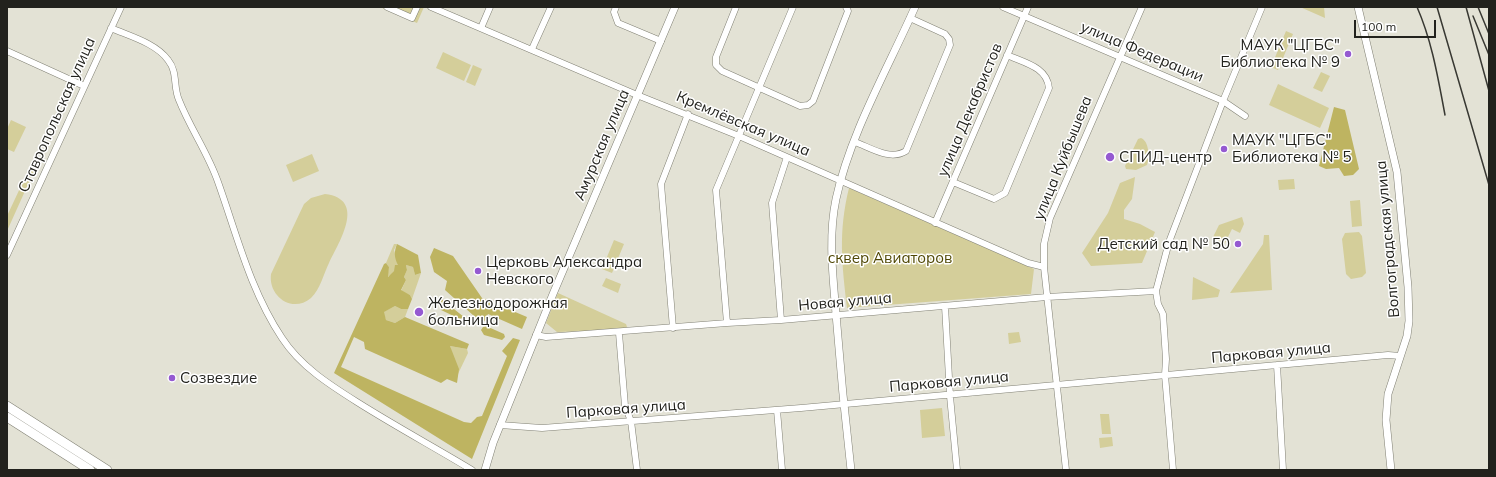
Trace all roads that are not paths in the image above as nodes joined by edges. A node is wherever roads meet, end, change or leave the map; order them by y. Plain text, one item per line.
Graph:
1 (121, 7) edge
2 (387, 7) edge
3 (417, 7) edge
4 (430, 7) edge
5 (490, 7) edge
6 (550, 7) edge
7 (616, 7) edge
8 (675, 7) edge
9 (736, 7) edge
10 (793, 7) edge
11 (846, 7) edge
12 (915, 7) edge
13 (1003, 7) edge
14 (1028, 7) edge
15 (1142, 7) edge
16 (1262, 7) edge
17 (1358, 7) edge
18 (1024, 16) junction
19 (910, 18) junction
20 (111, 28) junction
21 (480, 28) junction
22 (661, 41) junction
23 (532, 49) junction
24 (7, 50) edge
25 (1007, 55) junction
26 (1120, 56) junction
27 (84, 86) junction
28 (759, 89) junction
29 (637, 95) junction
30 (1223, 102) junction
31 (688, 114) junction
32 (1245, 116) dead end
33 (739, 136) junction
34 (855, 142) junction
35 (787, 157) junction
36 (841, 181) junction
37 (953, 182) junction
38 (935, 223) junction
39 (9, 245) edge
40 (7, 255) edge
41 (1044, 268) junction
42 (1156, 291) junction
43 (1047, 297) junction
44 (945, 306) junction
45 (836, 316) junction
46 (782, 320) junction
47 (727, 323) junction
48 (673, 328) junction
49 (619, 332) junction
50 (536, 335) junction
51 (1400, 356) junction
52 (1277, 365) junction
53 (1164, 375) junction
54 (1057, 385) junction
55 (950, 396) junction
56 (843, 403) junction
57 (7, 406) edge
58 (777, 410) junction
59 (7, 417) edge
60 (631, 421) junction
61 (500, 425) junction
62 (90, 470) edge
63 (107, 470) edge
64 (472, 470) edge
65 (485, 470) edge
66 (637, 470) edge
67 (782, 470) edge
68 (850, 470) edge
69 (957, 470) edge
70 (1066, 470) edge
71 (1173, 470) edge
72 (1283, 470) edge
73 (1391, 470) edge

1 - 20 street, Ставропольская улица
2 - 3 street
4 - 21 street, Кремлёвская улица
5 - 21 street
6 - 23 street
7 - 22 street
8 - 22 street, Амурская улица
9 - 28 street
10 - 28 street
11 - 28 street
12 - 19 street
13 - 18 street, улица Федерации
14 - 18 street, улица Декабристов
15 - 26 street, улица Куйбышева
16 - 30 street
17 - 51 street, Волгоградская улица
18 - 25 street, улица Декабристов
18 - 26 street, улица Федерации
19 - 34 street
19 - 34 street
20 - 27 street, Ставропольская улица
20 - 64 street
21 - 23 street, Кремлёвская улица
22 - 29 street, Амурская улица
23 - 29 street, Кремлёвская улица
24 - 27 street
25 - 37 street, улица Декабристов
25 - 37 street
26 - 30 street, улица Федерации
26 - 41 street, улица Куйбышева
27 - 39 street, Ставропольская улица
28 - 33 street
29 - 31 street, Кремлёвская улица
29 - 50 street, Амурская улица
30 - 32 street, улица Федерации
30 - 42 street
31 - 33 street, Кремлёвская улица
31 - 48 street
33 - 35 street, Кремлёвская улица
33 - 47 street
34 - 36 street
35 - 36 street, Кремлёвская улица
35 - 46 street
36 - 38 street, Кремлёвская улица
36 - 45 street
37 - 38 street, улица Декабристов
38 - 41 street, Кремлёвская улица
39 - 40 street, Ставропольская улица
41 - 43 street, улица Куйбышева
42 - 43 street, Новая улица
42 - 53 street
43 - 44 street, Новая улица
43 - 54 street, улица Куйбышева
44 - 45 street, Новая улица
44 - 55 street
45 - 46 street, Новая улица
45 - 56 street
46 - 47 street, Новая улица
47 - 48 street, Новая улица
48 - 49 street, Новая улица
49 - 50 street, Новая улица
49 - 60 street
50 - 61 street, Амурская улица
51 - 52 street, Парковая улица
51 - 73 street, Волгоградская улица
52 - 53 street, Парковая улица
52 - 72 street
53 - 54 street, Парковая улица
53 - 71 street
54 - 55 street, Парковая улица
54 - 70 street, улица Куйбышева
55 - 56 street, Парковая улица
55 - 69 street
56 - 58 street, Парковая улица
56 - 68 street
57 - 63 main road
58 - 60 street, Парковая улица
58 - 67 street
59 - 62 main road
60 - 61 street, Парковая улица
60 - 66 street
61 - 65 street, Амурская улица

